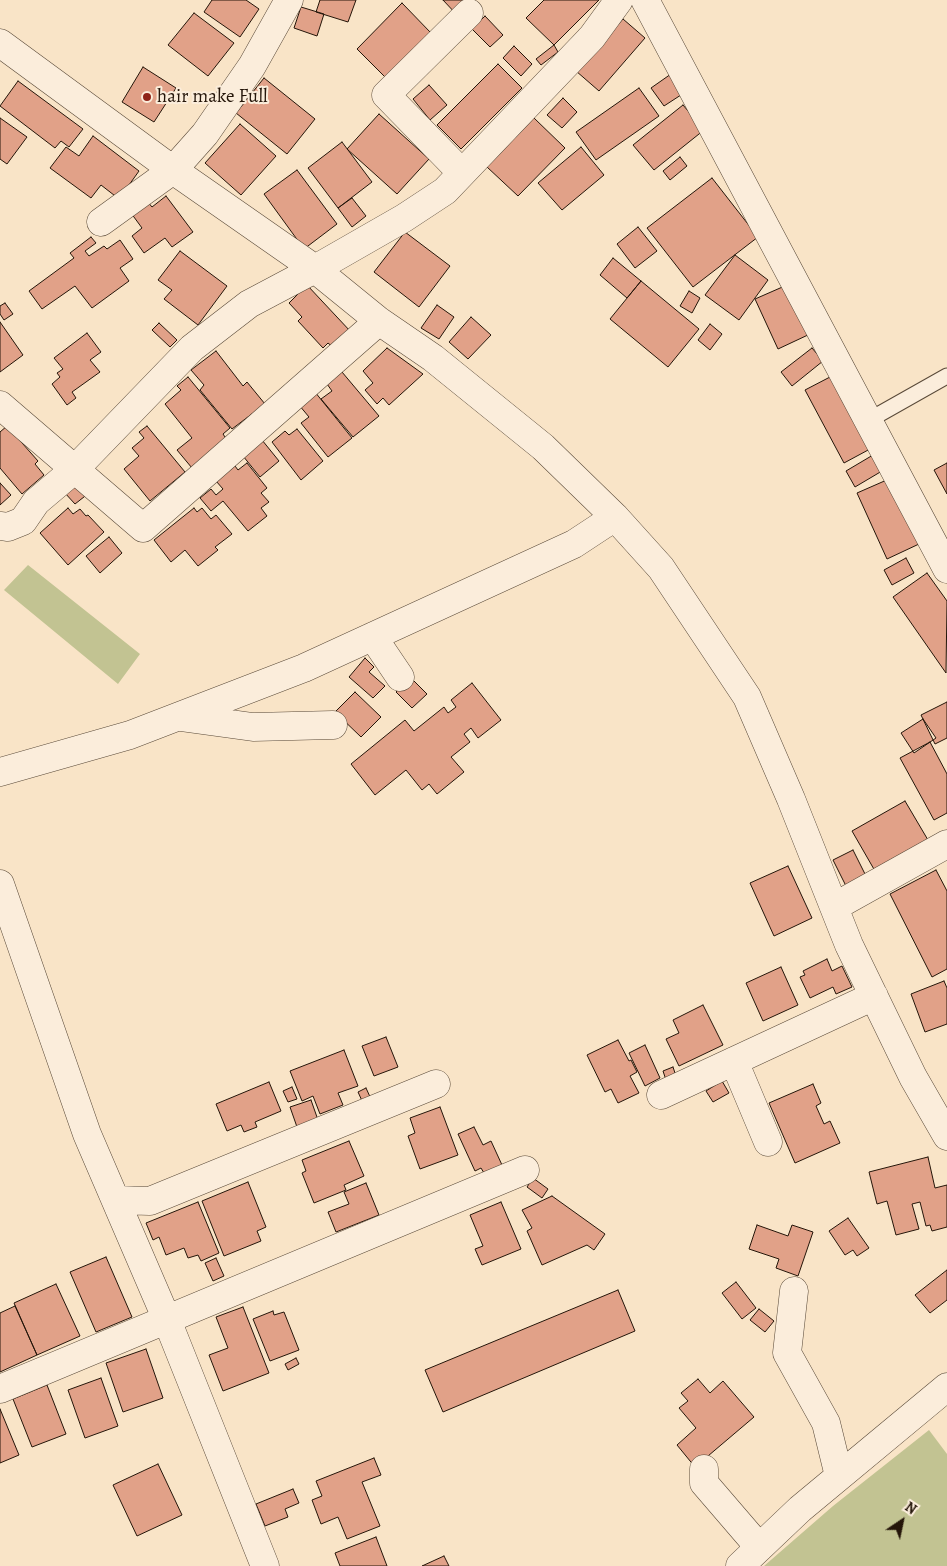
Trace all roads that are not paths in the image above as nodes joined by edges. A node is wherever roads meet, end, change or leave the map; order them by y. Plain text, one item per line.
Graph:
1 (289, 0) edge
2 (619, 0) edge
3 (644, 0) edge
4 (470, 13) dead end
5 (0, 43) edge
6 (173, 170) junction
7 (462, 173) junction
8 (100, 222) dead end
9 (315, 269) junction
10 (379, 321) junction
11 (947, 376) edge
12 (0, 405) edge
13 (869, 420) junction
14 (74, 469) junction
15 (615, 517) junction
16 (0, 526) edge
17 (947, 569) edge
18 (373, 637) junction
19 (400, 677) dead end
20 (178, 717) junction
21 (333, 725) dead end
22 (0, 772) edge
23 (947, 844) edge
24 (0, 884) edge
25 (834, 907) junction
26 (874, 996) junction
27 (734, 1061) junction
28 (436, 1084) dead end
29 (661, 1095) dead end
30 (947, 1136) edge
31 (768, 1142) dead end
32 (525, 1170) dead end
33 (116, 1200) junction
34 (794, 1291) dead end
35 (168, 1320) junction
36 (947, 1387) edge
37 (0, 1389) edge
38 (704, 1469) dead end
39 (839, 1476) junction
40 (759, 1547) junction
41 (265, 1566) edge
42 (740, 1566) edge

1 - 6 street
2 - 7 street
3 - 13 street
4 - 7 street
5 - 6 street
6 - 8 street
6 - 9 street
7 - 9 street
9 - 10 street
9 - 14 street
10 - 14 street
10 - 15 street
11 - 13 lane
12 - 14 street
13 - 17 street
14 - 16 street
15 - 18 street
15 - 25 street
18 - 19 street
18 - 20 street
20 - 21 street
20 - 22 street
23 - 25 street
24 - 33 street
25 - 26 street
26 - 27 street
26 - 30 street
27 - 29 street
27 - 31 street
28 - 33 street
32 - 35 street
33 - 35 street
34 - 39 street
35 - 37 street
35 - 41 street
36 - 39 street
38 - 40 street
39 - 40 street
40 - 42 street

